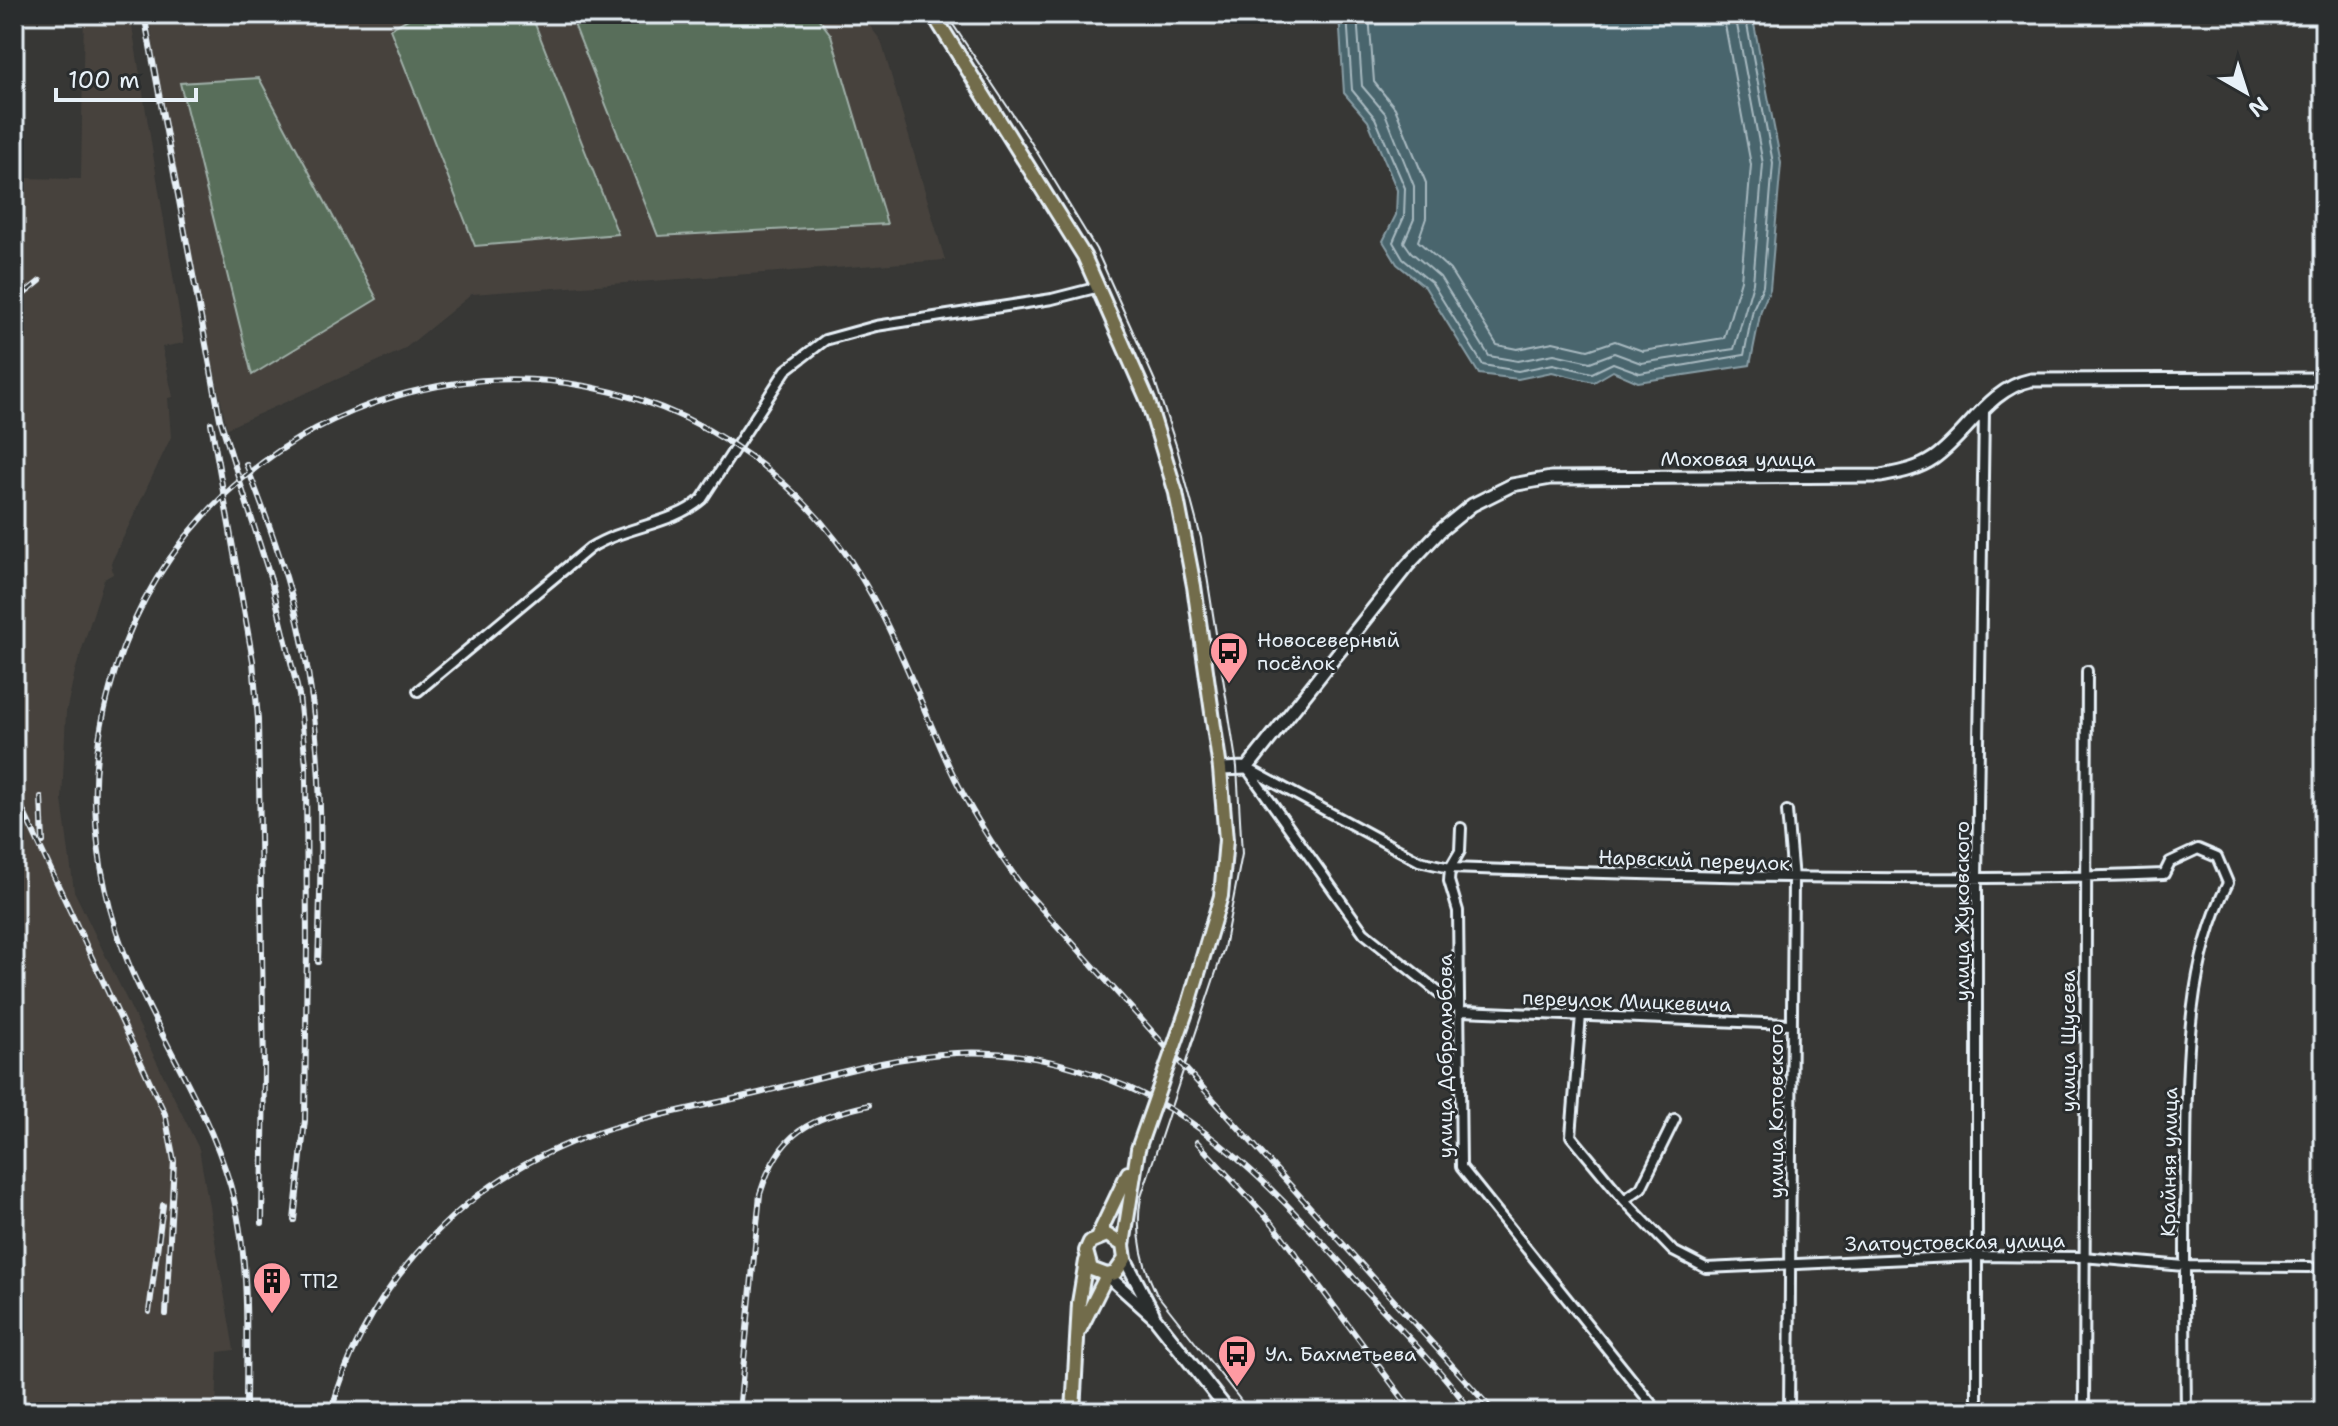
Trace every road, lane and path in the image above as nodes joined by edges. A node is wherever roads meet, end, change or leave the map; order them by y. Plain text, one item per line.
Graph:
1 (933, 14) edge
2 (1099, 287) junction
3 (2324, 379) edge
4 (1984, 410) junction
5 (2087, 671) dead end
6 (418, 691) dead end
7 (1247, 768) junction
8 (1220, 769) junction
9 (1787, 811) dead end
10 (1461, 828) dead end
11 (1450, 868) junction
12 (2164, 874) joint
13 (2084, 877) junction
14 (1977, 878) junction
15 (1793, 879) junction
16 (1462, 1011) junction
17 (1581, 1015) junction
18 (1791, 1024) junction
19 (1675, 1119) dead end
20 (1138, 1149) junction
21 (1624, 1200) junction
22 (1098, 1236) junction
23 (1123, 1245) junction
24 (1976, 1256) junction
25 (2083, 1257) junction
26 (1125, 1259) junction
27 (1086, 1261) junction
28 (1793, 1261) junction
29 (2184, 1266) junction
30 (2310, 1267) dead end
31 (1107, 1275) junction
32 (1155, 1318) junction
33 (1079, 1331) junction
34 (1073, 1412) edge
35 (1229, 1412) edge
36 (1658, 1412) edge
37 (1789, 1412) edge
38 (1977, 1412) edge
39 (2084, 1412) edge
40 (2186, 1412) edge

1 - 2 main road
2 - 6 street
2 - 8 main road
3 - 4 street, Моховая улица
4 - 7 street, Моховая улица
4 - 14 street, улица Жуковского
5 - 13 street, улица Щусева
7 - 8 street
7 - 11 street, Нарвский переулок
7 - 16 street
8 - 20 main road, bridge
9 - 15 street, улица Котовского
10 - 11 street, улица Добролюбова
11 - 15 street, Нарвский переулок
11 - 16 street, улица Добролюбова
12 - 13 street, Нарвский переулок
12 - 29 street, Крайняя улица
13 - 14 street, Нарвский переулок
13 - 25 street, улица Щусева
14 - 15 street, Нарвский переулок
14 - 24 street, улица Жуковского
15 - 18 street, улица Котовского
16 - 17 street, переулок Мицкевича
16 - 36 street, улица Добролюбова
17 - 18 street, переулок Мицкевича
17 - 21 street, Златоустовская улица
18 - 28 street, улица Котовского
19 - 21 street
20 - 22 main road
20 - 23 main road
21 - 28 street, Златоустовская улица
22 - 23 main road
22 - 27 main road
23 - 26 main road
24 - 25 street, Златоустовская улица
24 - 28 street, Златоустовская улица
24 - 38 street, улица Жуковского
25 - 29 street, Златоустовская улица
25 - 39 street, улица Щусева
26 - 31 main road
26 - 32 street
27 - 31 main road
27 - 33 main road
28 - 37 street, улица Котовского
29 - 30 street, Златоустовская улица
29 - 40 street, Крайняя улица
31 - 32 street
31 - 33 main road
32 - 35 street
33 - 34 main road

